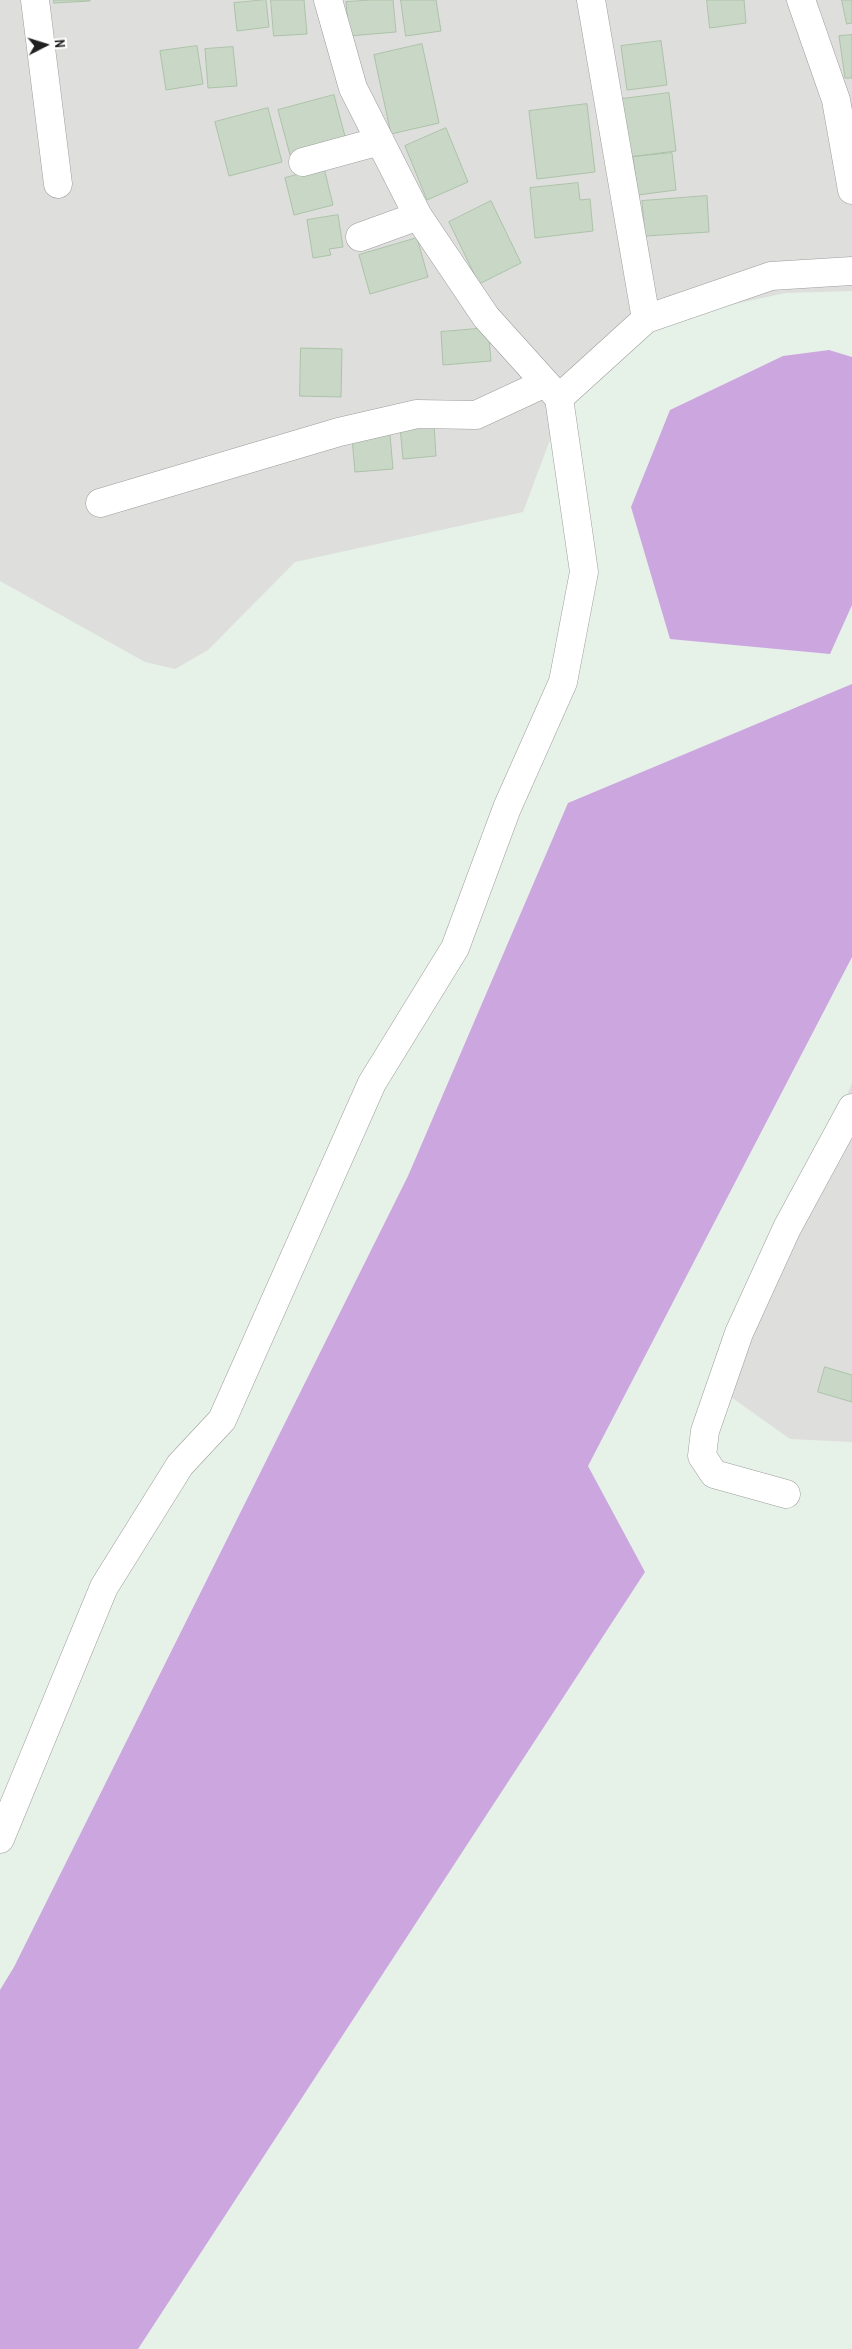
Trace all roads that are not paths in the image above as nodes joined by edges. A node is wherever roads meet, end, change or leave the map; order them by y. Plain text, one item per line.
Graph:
1 (35, 0) edge
2 (328, 0) edge
3 (591, 0) edge
4 (801, 0) edge
5 (380, 141) junction
6 (303, 162) dead end
7 (58, 184) dead end
8 (852, 190) edge
9 (418, 216) junction
10 (360, 237) dead end
11 (852, 270) edge
12 (646, 319) junction
13 (552, 391) junction
14 (100, 504) dead end
15 (852, 1108) edge
16 (786, 1494) dead end
17 (0, 1840) edge

1 - 7 street
2 - 5 street
3 - 12 street
4 - 8 street
5 - 6 street
5 - 9 street
9 - 10 street
9 - 13 street
11 - 12 street
12 - 13 street
13 - 14 street
13 - 17 street
15 - 16 street

